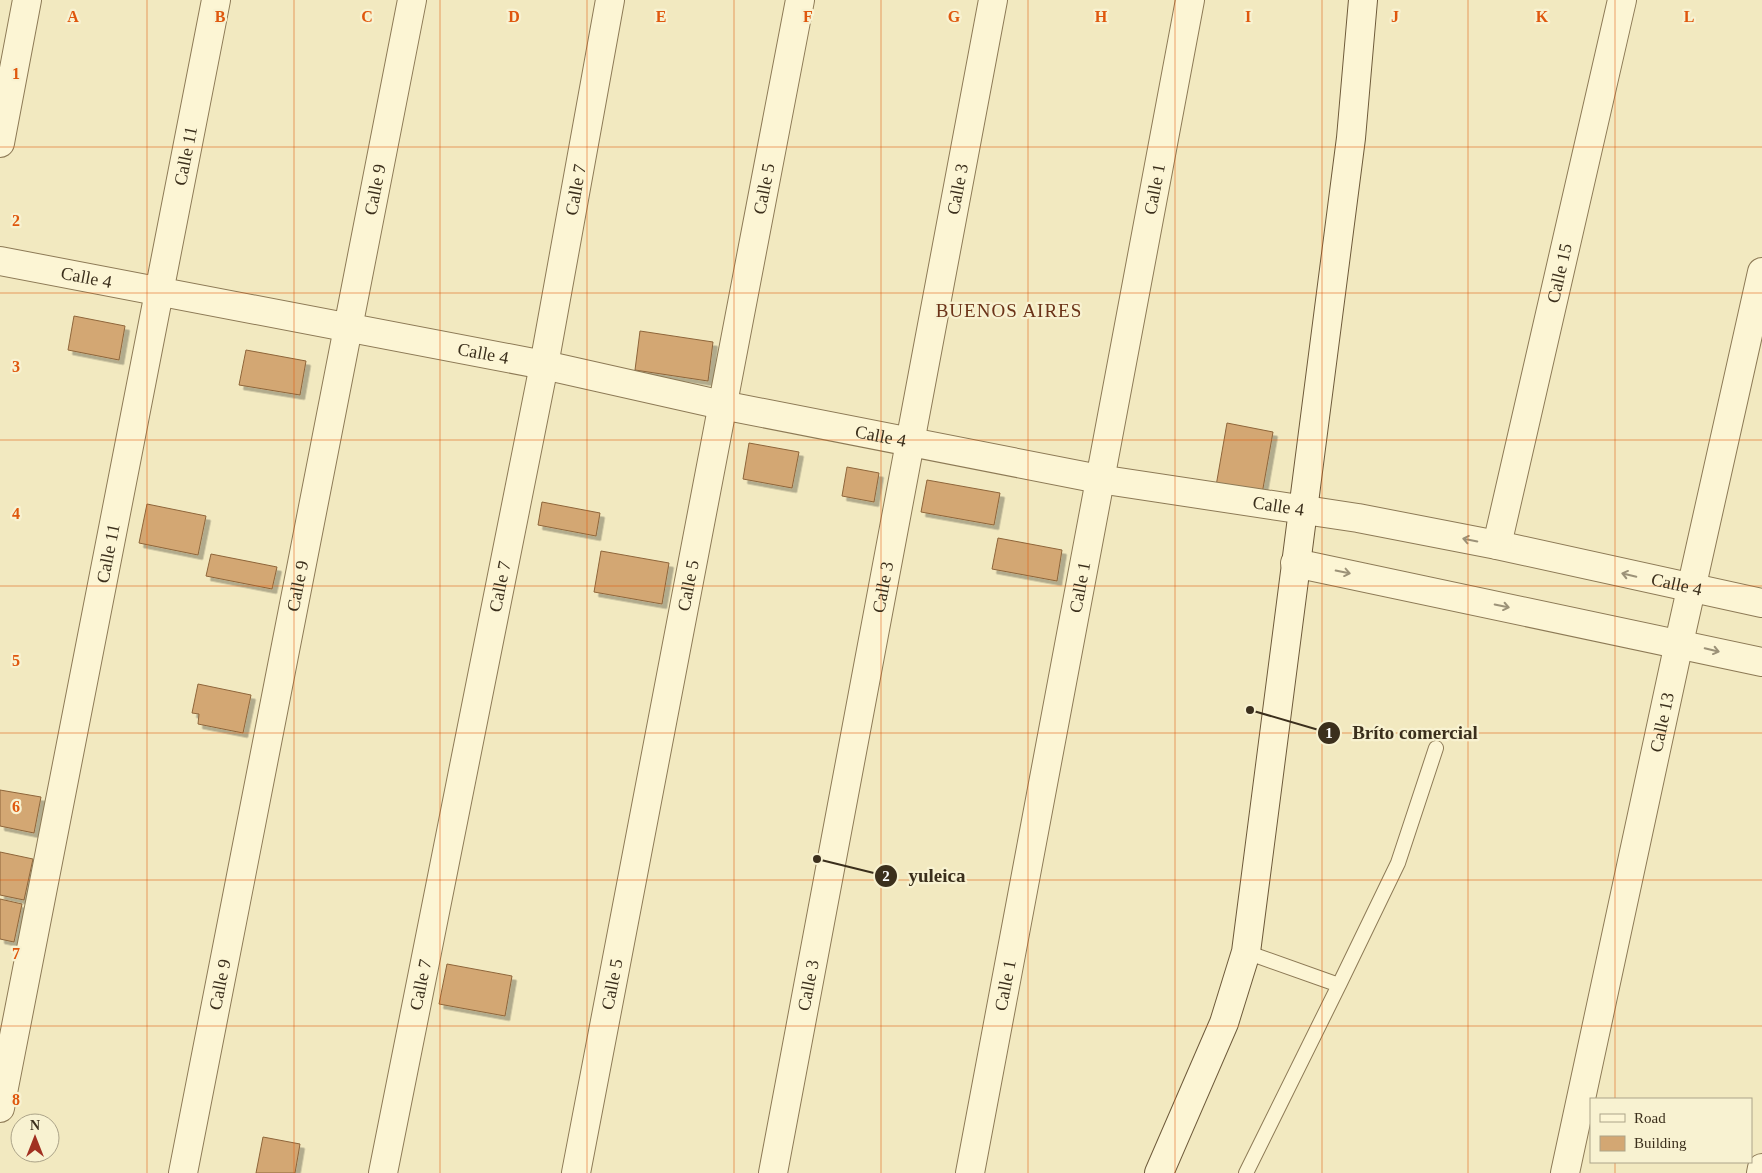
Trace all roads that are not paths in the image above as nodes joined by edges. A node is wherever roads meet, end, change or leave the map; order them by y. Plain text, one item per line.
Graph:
1 (27, 0) edge
2 (216, 0) edge
3 (412, 0) edge
4 (610, 0) edge
5 (800, 0) edge
6 (993, 0) edge
7 (1190, 0) edge
8 (1363, 0) edge
9 (1622, 0) edge
10 (0, 143) edge
11 (0, 261) edge
12 (1762, 272) edge
13 (159, 292) junction
14 (348, 328) junction
15 (544, 365) junction
16 (722, 405) junction
17 (911, 442) junction
18 (1099, 479) junction
19 (1302, 510) junction
20 (1496, 545) junction
21 (1295, 562) junction
22 (1692, 589) junction
23 (1762, 603) edge
24 (1679, 643) junction
25 (1762, 662) edge
26 (1436, 748) dead end
27 (1246, 952) junction
28 (1339, 985) junction
29 (0, 1108) edge
30 (1762, 1168) edge
31 (183, 1173) edge
32 (383, 1173) edge
33 (576, 1173) edge
34 (773, 1173) edge
35 (970, 1173) edge
36 (1159, 1173) edge
37 (1246, 1173) edge
38 (1565, 1173) edge
39 (1761, 1173) edge

1 - 10 street
2 - 13 street, Calle 11
3 - 14 street, Calle 9
4 - 15 street, Calle 7
5 - 16 street, Calle 5
6 - 17 street, Calle 3
7 - 18 street, Calle 1
8 - 19 street
9 - 20 street, Calle 15
11 - 13 street, Calle 4
12 - 22 street, Calle 13
13 - 14 street, Calle 4
13 - 29 street, Calle 11
14 - 15 street, Calle 4
14 - 31 street, Calle 9
15 - 16 street, Calle 4
15 - 32 street, Calle 7
16 - 17 street, Calle 4
16 - 33 street, Calle 5
17 - 18 street, Calle 4
17 - 34 street, Calle 3
18 - 19 street, Calle 4
18 - 35 street, Calle 1
20 -> 19 street, Calle 4
19 - 21 street
22 -> 20 street, Calle 4
21 -> 24 street
21 - 27 street
22 - 23 street, Calle 4
22 - 24 street, Calle 13
24 -> 25 street
24 - 38 street, Calle 13
26 - 28 lane
27 - 28 lane
27 - 36 street
28 - 37 lane
30 - 39 street

